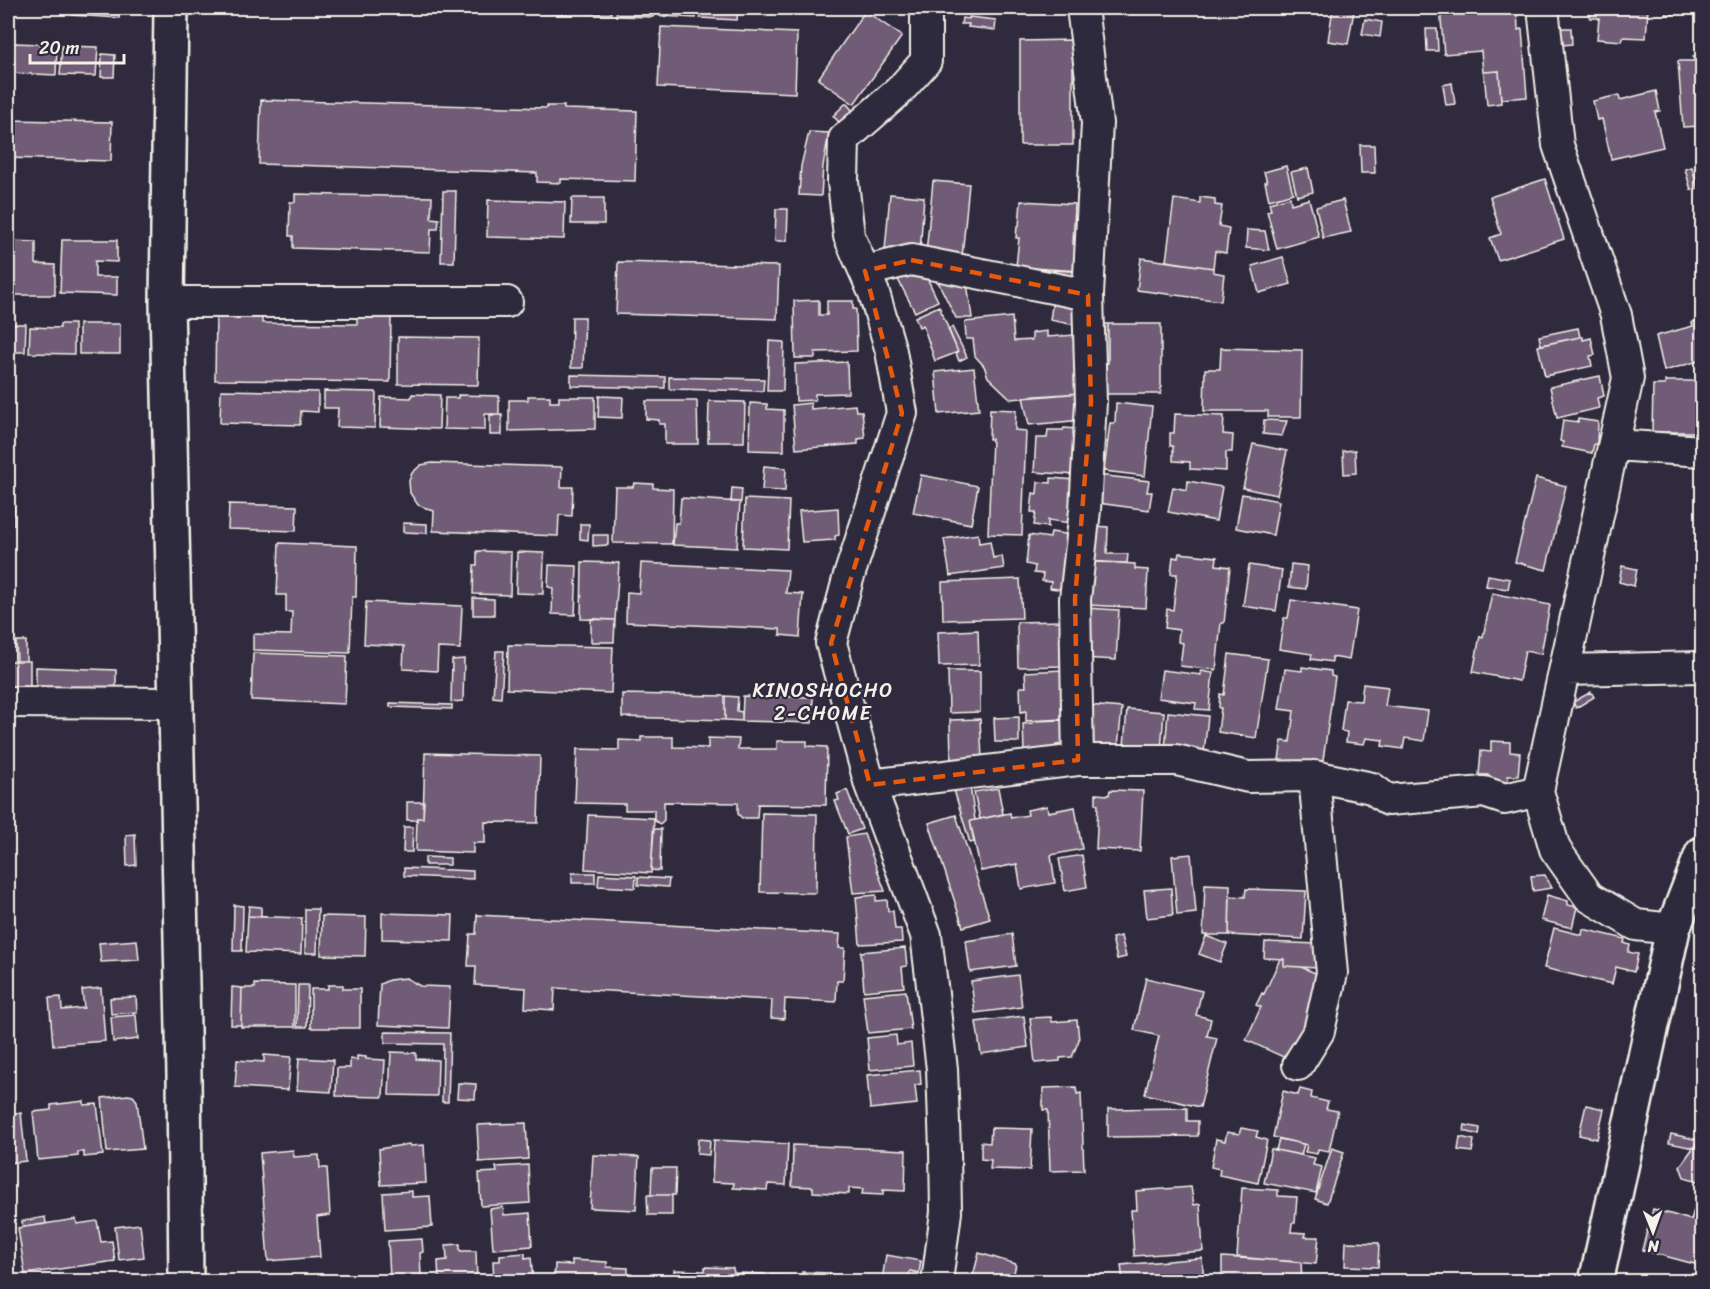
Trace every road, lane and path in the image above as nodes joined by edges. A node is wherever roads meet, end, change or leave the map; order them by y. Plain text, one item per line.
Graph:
1 (171, 8) edge
2 (926, 8) edge
3 (1082, 8) edge
4 (1543, 8) edge
5 (865, 271) junction
6 (1088, 296) junction
7 (167, 302) junction
8 (507, 303) dead end
9 (1615, 445) junction
10 (1702, 451) edge
11 (1702, 667) edge
12 (1565, 670) junction
13 (8, 702) edge
14 (176, 703) junction
15 (1078, 760) junction
16 (1314, 776) junction
17 (870, 785) junction
18 (1538, 791) junction
19 (1702, 855) edge
20 (1673, 929) junction
21 (1298, 1065) dead end
22 (186, 1281) edge
23 (938, 1281) edge
24 (1596, 1281) edge

1 - 7 street
2 - 5 street
3 - 6 street
4 - 9 street
5 - 6 street
5 - 17 street
6 - 15 street
7 - 8 street
7 - 14 street
9 - 10 street
9 - 12 street
11 - 12 street
12 - 18 street
13 - 14 street
14 - 22 street
15 - 16 street
15 - 17 street
16 - 18 street
16 - 21 street
17 - 23 street
18 - 20 street
19 - 20 street
20 - 24 street

